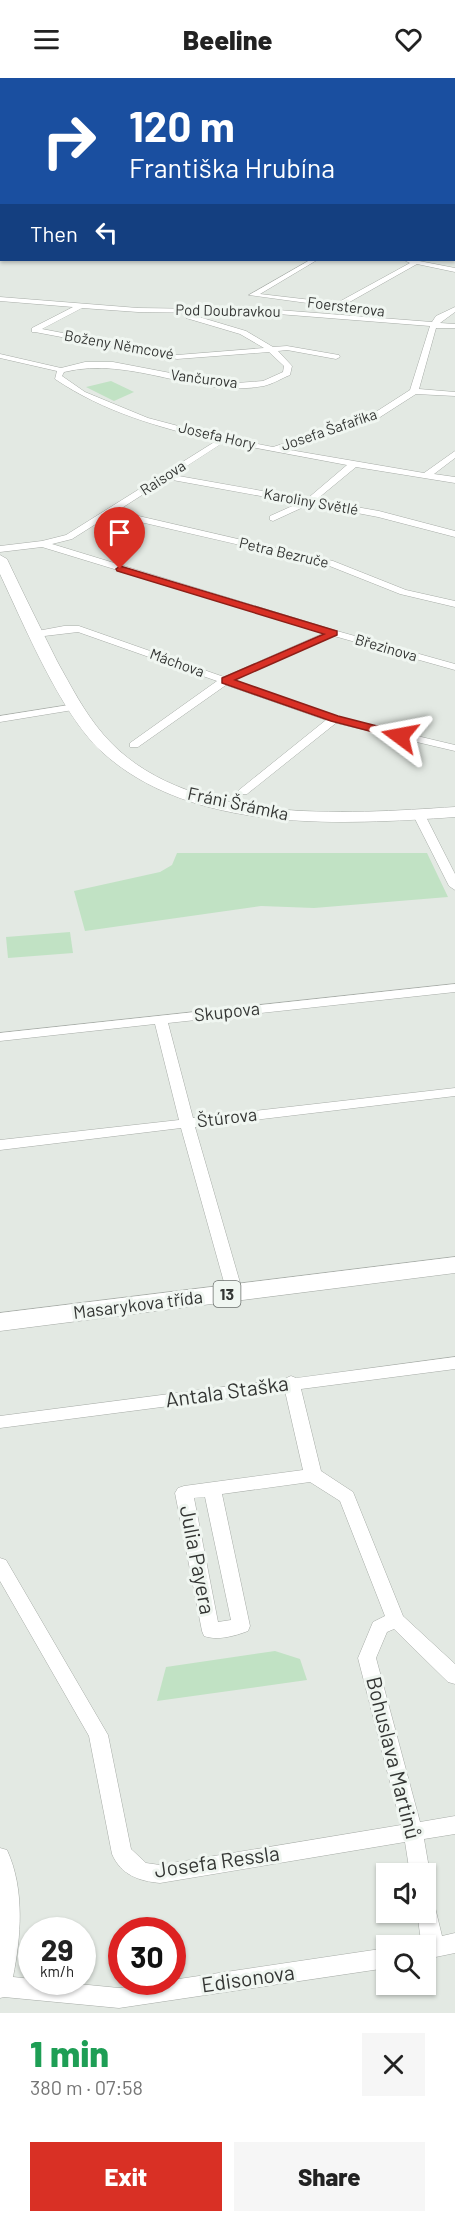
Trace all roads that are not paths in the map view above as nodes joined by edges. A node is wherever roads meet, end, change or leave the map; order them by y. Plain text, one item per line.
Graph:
1 (312, 261) edge
2 (409, 261) edge
3 (416, 262) junction
4 (454, 269) edge
5 (0, 299) edge
6 (80, 306) junction
7 (338, 306) junction
8 (455, 309) edge
9 (184, 311) junction
10 (438, 321) junction
11 (455, 326) edge
12 (274, 349) junction
13 (0, 356) edge
14 (336, 357) dead end
15 (61, 370) junction
16 (414, 391) junction
17 (455, 394) edge
18 (224, 439) junction
19 (274, 449) junction
20 (455, 454) edge
21 (354, 464) junction
22 (165, 476) junction
23 (426, 476) junction
24 (455, 480) edge
25 (310, 501) junction
26 (110, 513) junction
27 (273, 518) dead end
28 (455, 534) edge
29 (42, 544) junction
30 (0, 549) edge
31 (0, 559) edge
32 (455, 604) edge
33 (333, 633) junction
34 (36, 634) junction
35 (455, 667) edge
36 (226, 680) junction
37 (75, 707) junction
38 (0, 719) edge
39 (334, 719) junction
40 (134, 745) dead end
41 (455, 748) edge
42 (243, 792) dead end
43 (455, 813) edge
44 (419, 815) junction
45 (455, 886) edge
46 (455, 988) edge
47 (160, 1019) junction
48 (0, 1037) edge
49 (455, 1092) edge
50 (187, 1123) junction
51 (0, 1145) edge
52 (455, 1265) edge
53 (235, 1293) junction
54 (0, 1322) edge
55 (455, 1363) edge
56 (291, 1382) junction
57 (0, 1422) edge
58 (313, 1475) junction
59 (212, 1489) junction
60 (0, 1565) edge
61 (396, 1620) junction
62 (455, 1676) edge
63 (455, 1825) edge
64 (413, 1832) junction
65 (0, 1857) edge
66 (418, 1863) edge
67 (455, 1943) edge
68 (436, 1947) edge
69 (376, 1960) edge
70 (0, 1987) edge

1 - 7 street, Foersterova
2 - 3 street
3 - 4 street
3 - 7 street
5 - 6 street, Pod Doubravkou
6 - 9 street, Pod Doubravkou
6 - 12 street, Boženy Němcové
7 - 10 street, Foersterova
8 - 10 street
9 - 10 street, Pod Doubravkou
9 - 12 street
10 - 11 street, Pod Doubravkou
10 - 16 street
12 - 14 street, Boženy Němcové
12 - 15 street, Vančurova
13 - 15 street
15 - 18 street, Josefa Hory
16 - 17 street
16 - 19 street, Josefa Šafaříka
18 - 19 street, Josefa Hory
18 - 22 street, Raisova
19 - 21 street, Josefa Hory
20 - 23 street
21 - 23 street, Josefa Hory
21 - 25 street
22 - 25 street, Karoliny Světlé
22 - 26 street, Raisova
23 - 24 street, Josefa Hory
25 - 27 street
25 - 28 street, Karoliny Světlé
26 - 29 street, Raisova
26 - 32 street, Petra Bezruče
29 - 30 street, Raisova
29 - 33 street, Březinova
31 - 34 street, Fráni Šrámka
33 - 35 street, Březinova
33 - 36 street
34 - 36 street, Máchova
34 - 37 street, Fráni Šrámka
36 - 39 street, Máchova
36 - 40 street
37 - 38 street
37 - 44 street, Fráni Šrámka
39 - 41 street, Máchova
39 - 42 street
43 - 44 street, Fráni Šrámka
44 - 45 street
46 - 47 street, Skupova
47 - 48 street, Skupova
47 - 50 street
49 - 50 street, Štúrova
50 - 51 street, Štúrova
50 - 53 street
52 - 53 main road, Masarykova třída / 13
53 - 54 main road, Masarykova třída / 13
55 - 56 street, Antala Staška
56 - 57 street, Antala Staška
56 - 58 street
58 - 59 street, Julia Payera
58 - 61 street
59 - 59 street, Julia Payera
60 - 64 street, Josefa Ressla
61 - 62 street
61 - 64 street, Bohuslava Martinů
63 - 64 street, Josefa Ressla
64 - 66 street, Bohuslava Martinů
65 - 70 street
67 - 68 street
69 - 70 street, Edisonova

